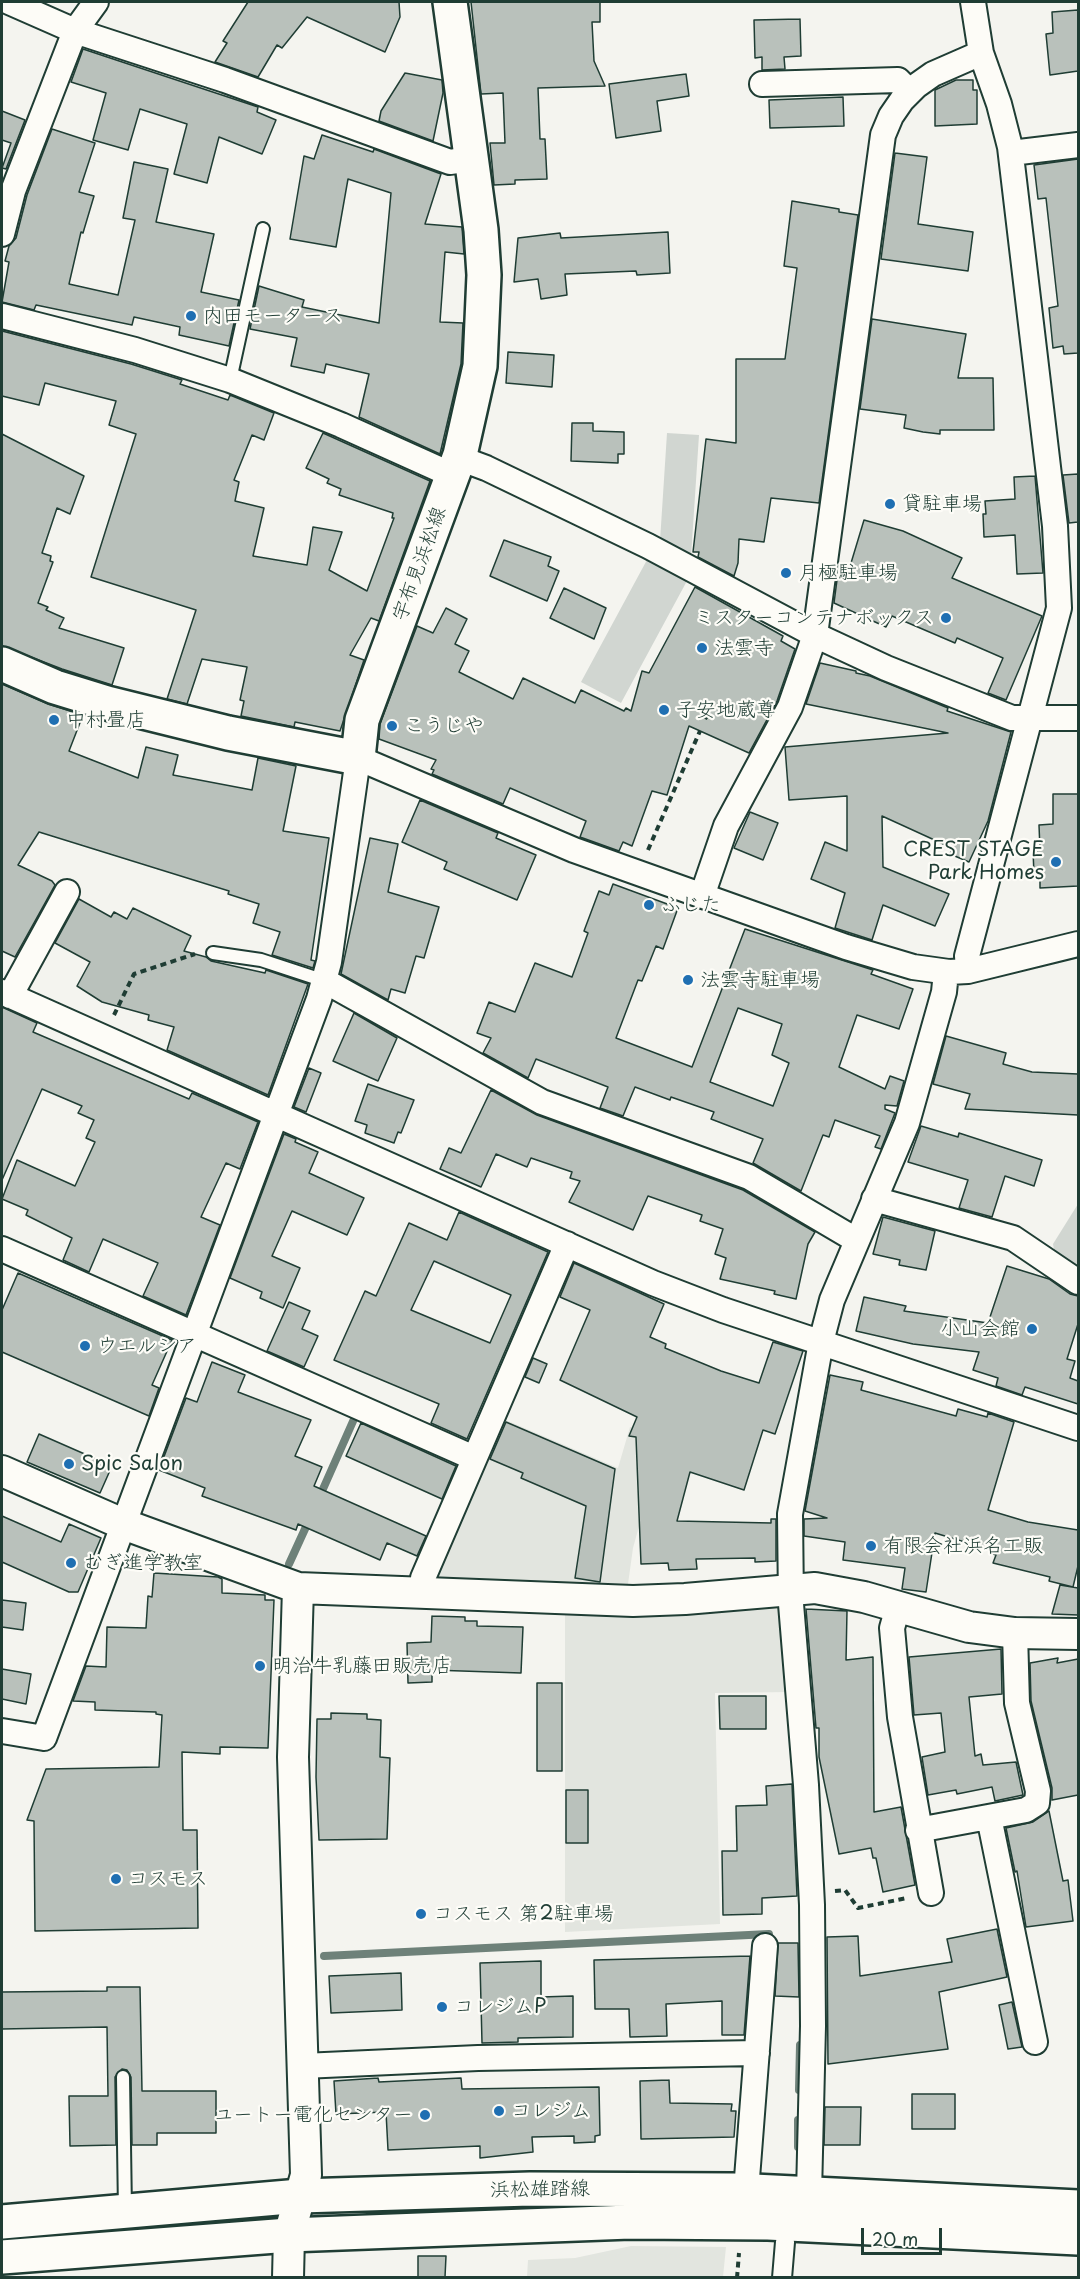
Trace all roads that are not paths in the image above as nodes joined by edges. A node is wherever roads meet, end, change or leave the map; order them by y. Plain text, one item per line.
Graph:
1 (9, 2) edge
2 (96, 2) edge
3 (450, 2) edge
4 (973, 2) edge
5 (75, 31) junction
6 (981, 53) junction
7 (762, 84) dead end
8 (910, 92) junction
9 (1078, 145) edge
10 (1011, 153) junction
11 (471, 159) junction
12 (263, 229) dead end
13 (2, 234) edge
14 (2, 316) edge
15 (230, 380) junction
16 (455, 467) junction
17 (814, 635) junction
18 (2, 664) edge
19 (1029, 718) junction
20 (1078, 718) edge
21 (358, 758) junction
22 (68, 892) dead end
23 (702, 896) junction
24 (1078, 944) edge
25 (213, 953) road end
26 (957, 971) junction
27 (325, 981) junction
28 (6, 994) edge
29 (276, 1114) junction
30 (874, 1199) junction
31 (856, 1240) junction
32 (567, 1244) junction
33 (2, 1249) edge
34 (1078, 1282) edge
35 (194, 1334) junction
36 (821, 1342) junction
37 (1078, 1428) edge
38 (474, 1458) junction
39 (2, 1471) edge
40 (123, 1524) junction
41 (298, 1588) junction
42 (790, 1588) junction
43 (422, 1594) junction
44 (898, 1607) junction
45 (1015, 1633) junction
46 (1078, 1634) edge
47 (2, 1731) edge
48 (989, 1817) junction
49 (918, 1830) junction
50 (931, 1893) road end
51 (765, 1946) dead end
52 (1035, 2042) dead end
53 (757, 2054) junction
54 (303, 2066) junction
55 (123, 2078) dead end
56 (746, 2191) junction
57 (809, 2194) junction
58 (300, 2196) junction
59 (1078, 2207) edge
60 (125, 2211) junction
61 (2, 2222) edge
62 (289, 2235) junction
63 (1078, 2238) edge
64 (785, 2242) dead end
65 (2, 2257) edge
66 (288, 2277) edge
67 (782, 2277) edge

1 - 5 street
2 - 5 street
3 - 11 main road, 宇布見浜松線
4 - 6 street
5 - 11 street
5 - 13 street
6 - 8 street
6 - 10 street
7 - 8 street
8 - 17 street
9 - 10 street
10 - 19 street
11 - 16 main road, 宇布見浜松線
12 - 15 lane
14 - 15 street
15 - 16 street
16 - 17 street
16 - 21 main road, 宇布見浜松線
17 - 19 street
17 - 23 street
18 - 21 main road
19 - 20 street
19 - 26 street
21 - 23 street
21 - 27 street
22 - 28 street
23 - 26 street
24 - 26 street
25 - 27 lane
26 - 30 street
27 - 29 street
27 - 31 street
28 - 29 street
29 - 32 street
29 - 35 street
30 - 31 street
30 - 34 street
31 - 36 street
32 - 36 street
32 - 38 street
33 - 35 street
35 - 38 street
35 - 40 street
36 - 37 street
36 - 42 street
38 - 43 street
39 - 40 street
40 - 41 street
40 - 47 street
41 - 43 street
41 - 54 street
42 - 43 street
42 - 44 street
42 - 57 street
44 - 45 street
44 - 49 street
45 - 46 street
45 - 48 street
48 - 49 street
48 - 52 street
49 - 50 street
51 - 53 street
53 - 54 street
53 - 56 street
54 - 58 street
55 - 60 lane
56 - 57 main road, 浜松雄踏線
56 - 58 main road, 浜松雄踏線
57 - 59 main road, 浜松雄踏線
58 - 60 main road, 浜松雄踏線
58 - 62 street
60 - 61 main road, 浜松雄踏線
62 - 63 main road, 浜松雄踏線
62 - 65 main road, 浜松雄踏線
62 - 66 street
64 - 67 street

